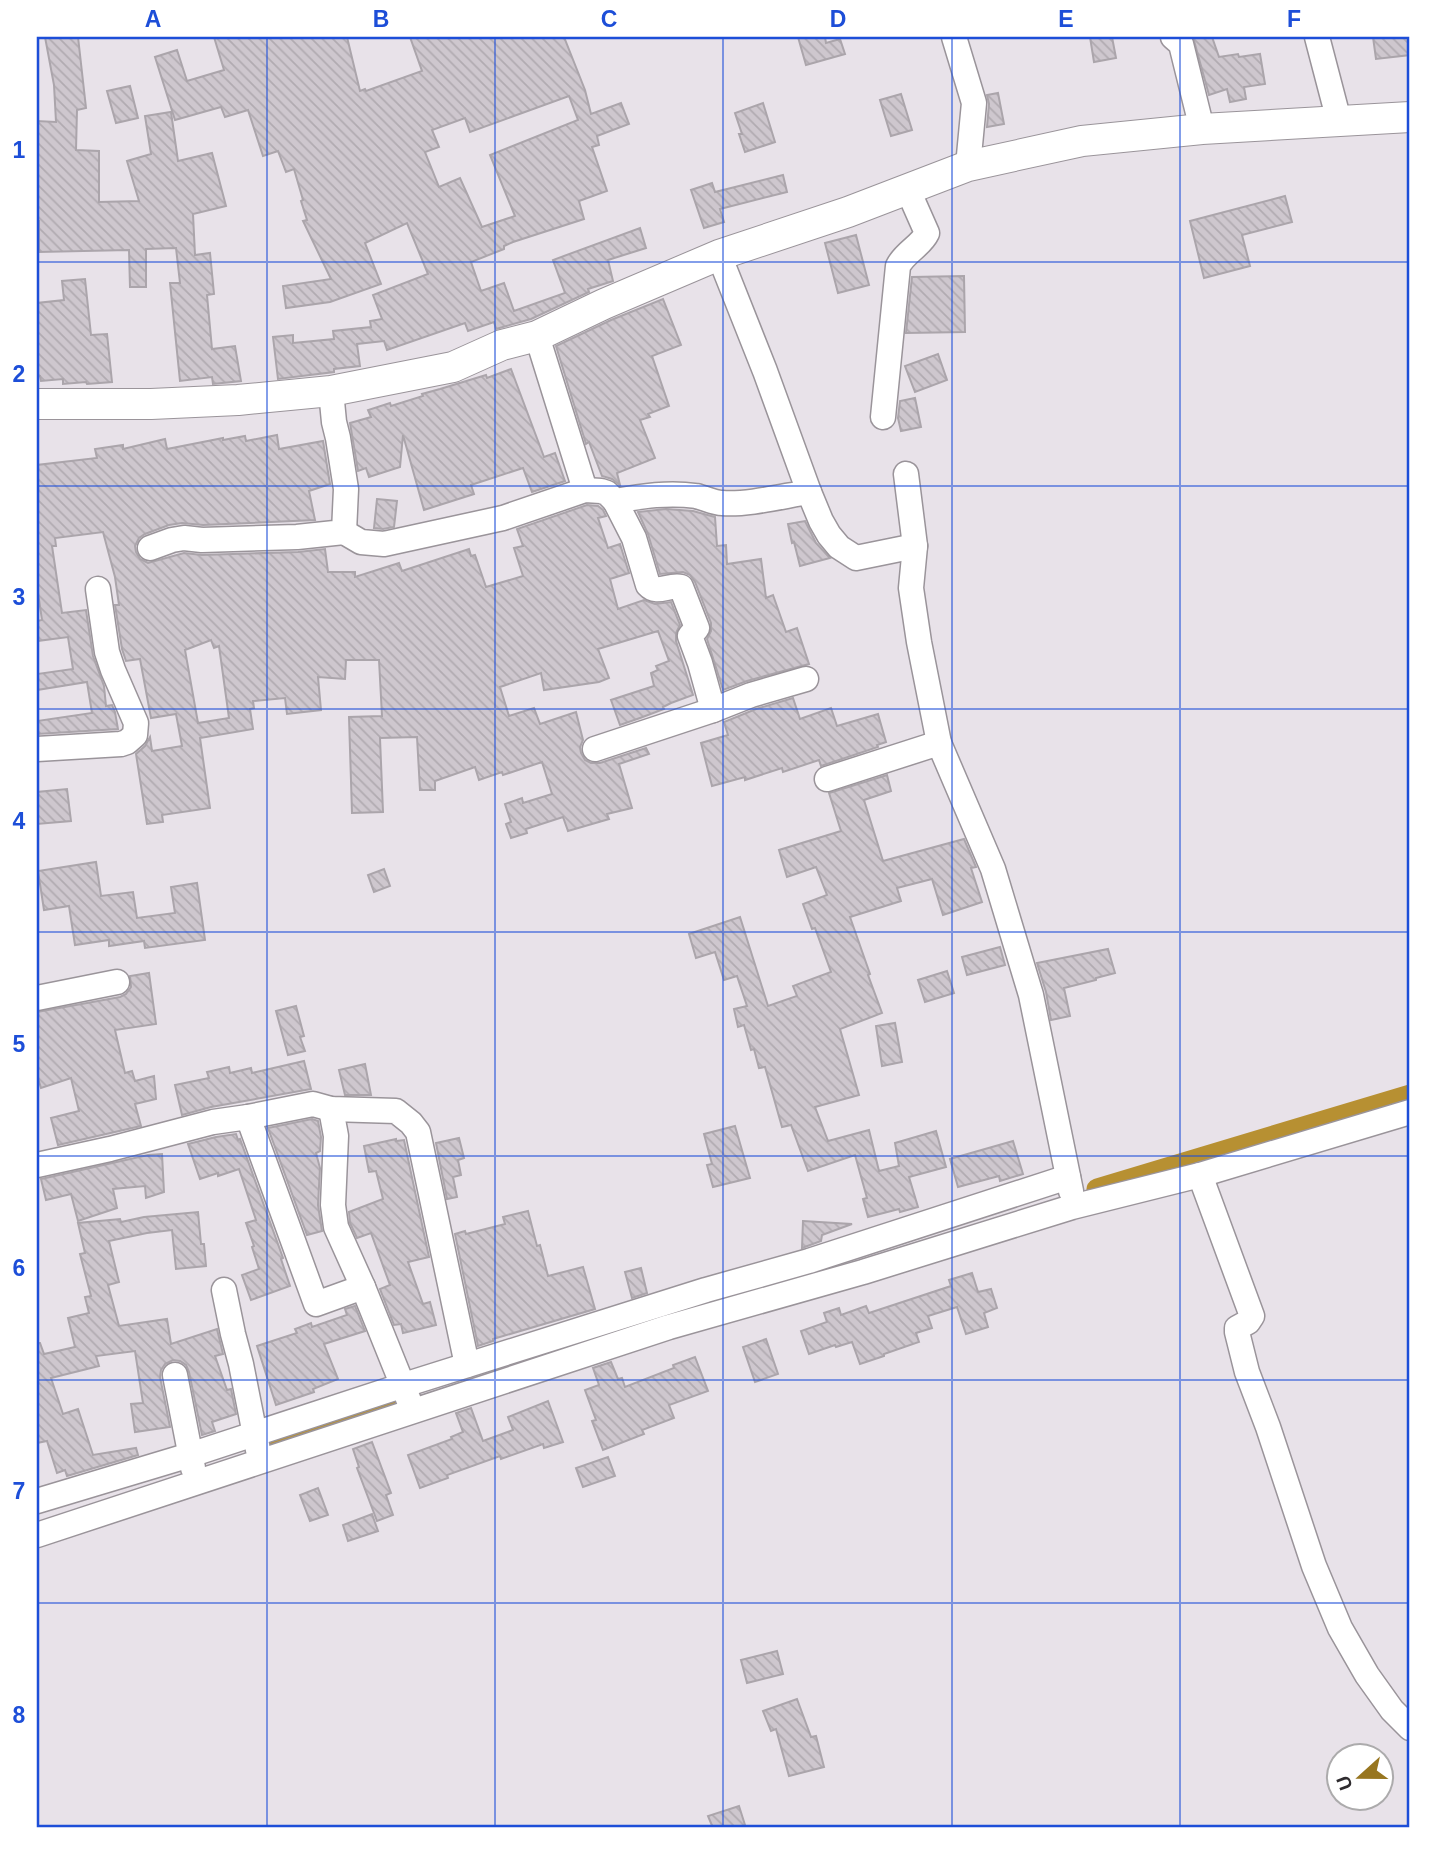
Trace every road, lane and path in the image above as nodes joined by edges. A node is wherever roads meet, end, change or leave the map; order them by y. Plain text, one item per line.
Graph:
1 (954, 37) edge
2 (1173, 37) edge
3 (1317, 37) edge
4 (1410, 117) edge
5 (1339, 121) junction
6 (1202, 129) junction
7 (968, 166) junction
8 (908, 190) junction
9 (719, 256) junction
10 (537, 336) junction
11 (331, 391) junction
12 (37, 404) edge
13 (883, 417) dead end
14 (906, 474) dead end
15 (585, 490) junction
16 (809, 492) junction
17 (615, 501) junction
18 (344, 532) junction
19 (915, 546) junction
20 (150, 548) dead end
21 (98, 589) dead end
22 (806, 679) dead end
23 (713, 710) junction
24 (939, 743) junction
25 (37, 749) edge
26 (594, 749) dead end
27 (827, 779) dead end
28 (117, 982) dead end
29 (37, 999) edge
30 (331, 1109) junction
31 (1410, 1112) edge
32 (248, 1117) junction
33 (37, 1165) edge
34 (1200, 1175) junction
35 (1070, 1191) junction
36 (363, 1287) junction
37 (224, 1290) dead end
38 (467, 1366) junction
39 (175, 1375) dead end
40 (408, 1398) junction
41 (257, 1448) junction
42 (194, 1468) junction
43 (37, 1502) edge
44 (37, 1535) edge
45 (1410, 1728) edge

1 - 7 street
2 - 6 street
3 - 5 street
4 - 5 street
5 - 6 street
6 - 7 street
7 - 8 street
8 - 9 street
8 - 13 street
9 - 10 street
9 - 16 street
10 - 11 street
10 - 15 street
11 - 12 street
11 - 18 street
14 - 19 street
15 - 17 street
15 - 18 street
16 - 17 street
16 - 19 street
17 - 23 street
18 - 20 street
19 - 24 street
21 - 25 street
22 - 23 street
23 - 26 street
24 - 27 street
24 - 35 street
28 - 29 street
30 - 32 street
30 - 36 street
30 - 38 street
31 - 34 street
32 - 33 street
32 - 36 street
34 - 35 street
34 - 45 street
35 - 38 street
35 - 40 street
36 - 40 street
37 - 41 street
38 - 40 street
39 - 42 street
40 - 41 street
41 - 42 street
42 - 43 street
42 - 44 street

